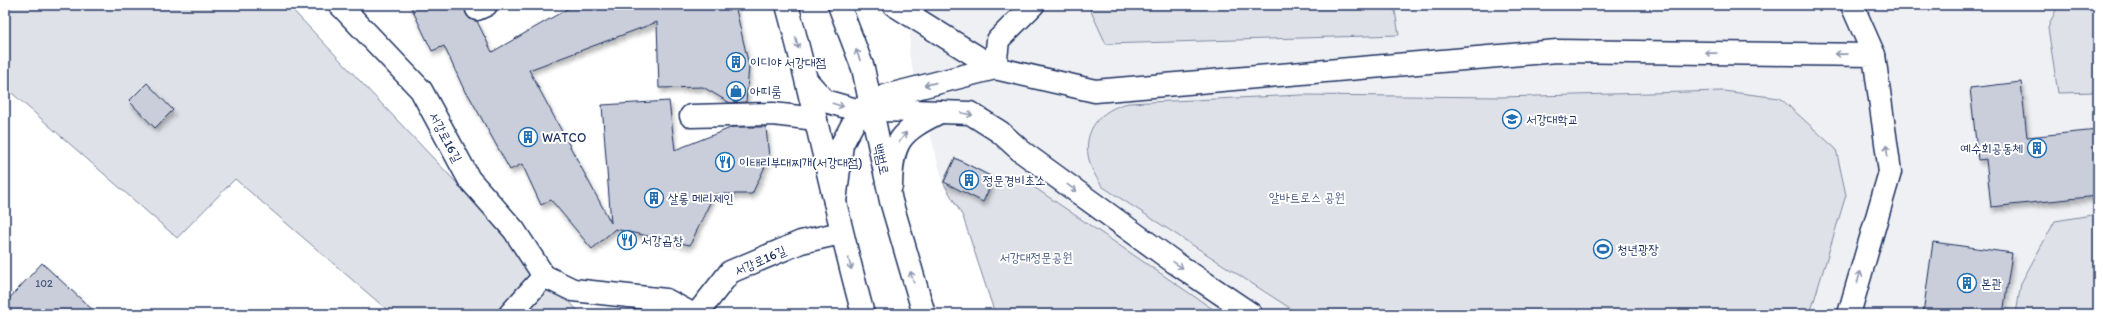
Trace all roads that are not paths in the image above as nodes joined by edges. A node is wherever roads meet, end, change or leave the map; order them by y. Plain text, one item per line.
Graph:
1 (340, 5) edge
2 (787, 5) edge
3 (839, 5) edge
4 (894, 5) edge
5 (1033, 5) edge
6 (1852, 5) edge
7 (1874, 55) junction
8 (995, 68) junction
9 (808, 82) junction
10 (872, 110) junction
11 (941, 112) junction
12 (690, 116) dead end
13 (816, 119) junction
14 (891, 201) junction
15 (835, 205) junction
16 (841, 232) junction
17 (544, 276) junction
18 (510, 314) edge
19 (692, 314) edge
20 (697, 314) edge
21 (863, 314) edge
22 (924, 314) edge
23 (1251, 314) edge
24 (1849, 314) edge

1 - 17 street, 서강로16길
2 -> 9 street
10 -> 3 street, 백범로
4 - 8 street
5 - 8 street
6 - 7 street
7 -> 8 street
24 -> 7 street
8 -> 10 street
9 -> 10 street
9 - 13 street
10 - 11 street
10 - 14 street, 백범로
10 - 15 street
14 -> 11 street
11 -> 23 street
12 - 13 street
13 - 15 street
22 -> 14 street, 백범로
15 - 16 street
16 - 20 street, 서강로16길
16 -> 21 street
17 - 18 street
17 - 19 street

